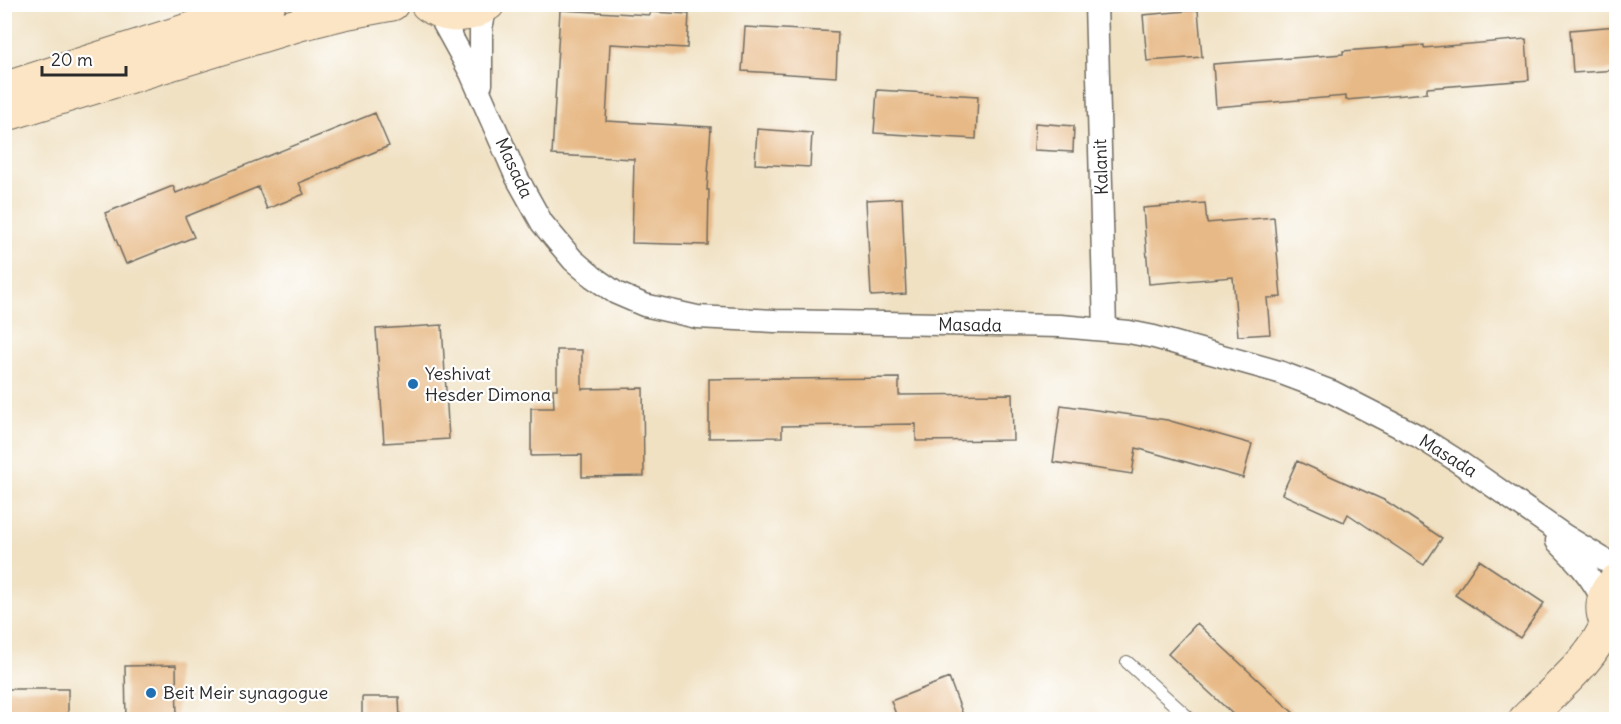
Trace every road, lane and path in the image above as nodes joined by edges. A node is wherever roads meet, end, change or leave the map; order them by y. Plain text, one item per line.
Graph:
1 (269, 4) edge
2 (392, 4) edge
3 (1096, 4) edge
4 (487, 5) edge
5 (432, 8) edge
6 (4, 89) edge
7 (486, 106) junction
8 (4, 116) edge
9 (1105, 329) junction
10 (1519, 504) junction
11 (1617, 567) edge
12 (1612, 615) edge
13 (1127, 662) dead end
14 (1191, 720) edge
15 (1525, 720) edge

1 - 6 street
2 - 8 street
3 - 9 street, Kalanit
4 - 5 street
4 - 7 street, Masada
5 - 7 street, Masada
7 - 9 street, Masada
9 - 10 street, Masada
10 - 11 street, Masada
10 - 12 street, Masada
12 - 15 street
13 - 14 lane

